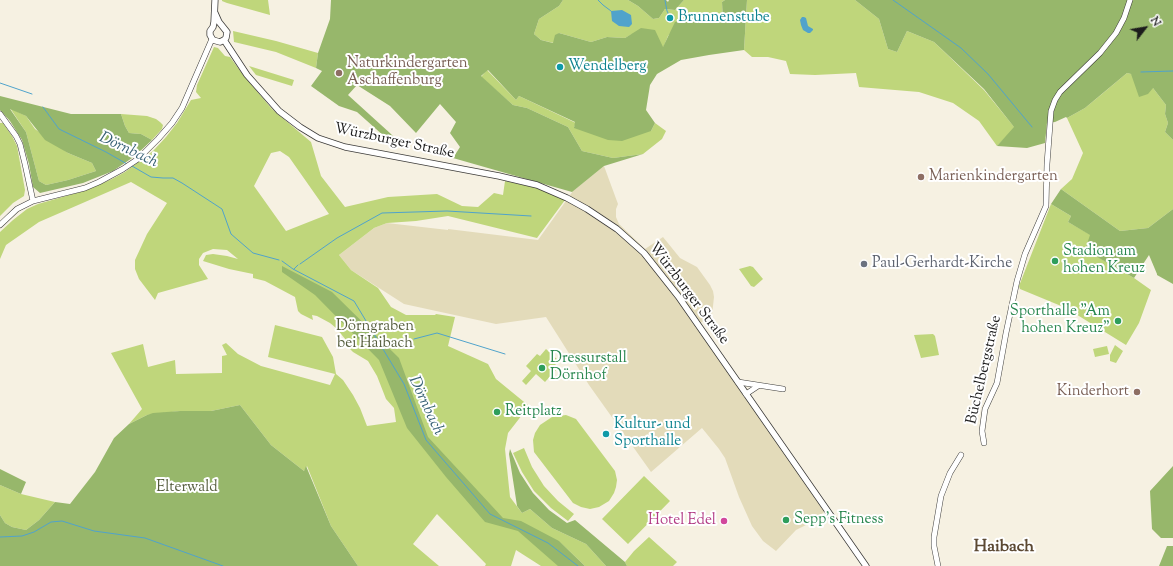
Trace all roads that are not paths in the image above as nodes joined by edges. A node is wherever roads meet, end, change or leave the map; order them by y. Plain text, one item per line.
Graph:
1 (215, 0) edge
2 (1130, 0) edge
3 (215, 13) junction
4 (222, 26) junction
5 (213, 27) junction
6 (213, 40) junction
7 (223, 41) junction
8 (0, 114) edge
9 (33, 201) junction
10 (0, 225) edge
11 (738, 382) junction
12 (758, 386) junction
13 (783, 389) dead end
14 (746, 394) junction
15 (984, 443) dead end
16 (961, 455) dead end
17 (866, 566) edge
18 (938, 566) edge

1 - 3 main road
2 - 15 street, Büchelbergstraße
3 - 4 main road
3 - 5 main road
4 - 5 main road
4 - 7 main road
5 - 6 main road
6 - 7 main road
6 - 9 street
7 - 11 main road, Würzburger Straße
8 - 9 street
9 - 10 street
11 - 12 street
11 - 14 main road, Würzburger Straße
12 - 13 street
12 - 14 street
14 - 17 main road, Würzburger Straße
16 - 18 street

